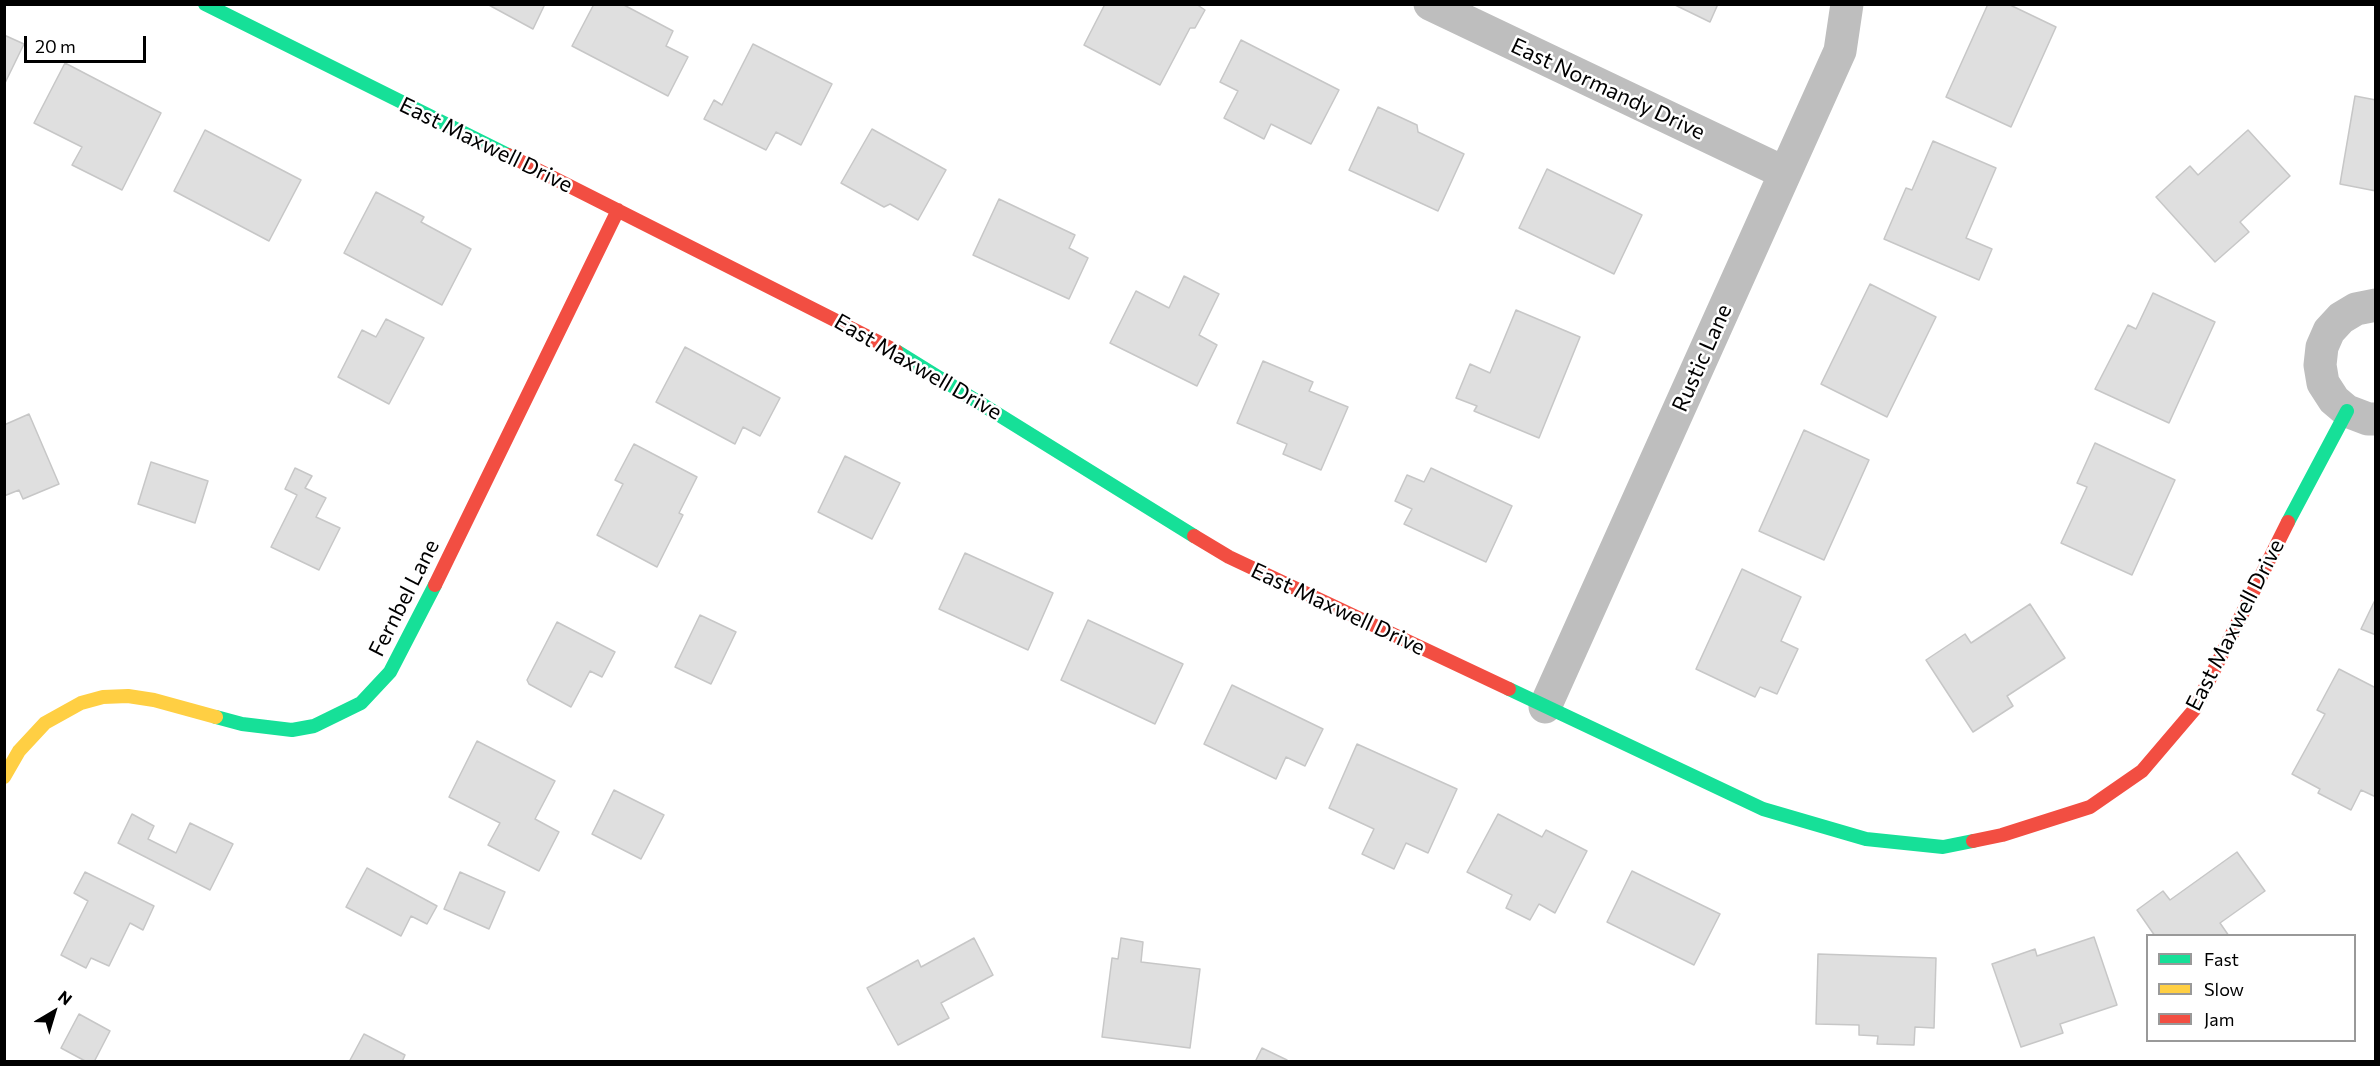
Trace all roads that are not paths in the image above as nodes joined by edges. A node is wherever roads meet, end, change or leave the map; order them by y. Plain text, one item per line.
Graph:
1 (205, 4) edge
2 (1430, 4) edge
3 (1847, 4) edge
4 (1785, 173) junction
5 (618, 210) junction
6 (2376, 305) edge
7 (2361, 415) edge
8 (1545, 707) junction
9 (4, 777) edge

1 - 5 street, East Maxwell Drive
2 - 4 street, East Normandy Drive
3 - 4 street, Rustic Lane
4 - 8 street, Rustic Lane
5 - 8 street, East Maxwell Drive
5 - 9 street, Fernbel Lane
6 - 7 street, East Maxwell Drive
7 - 8 street, East Maxwell Drive

